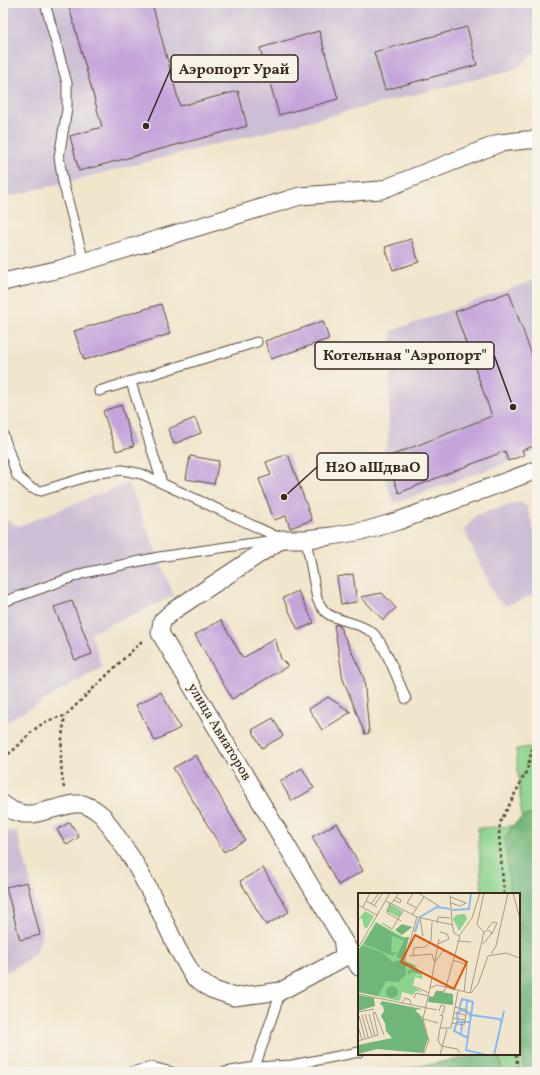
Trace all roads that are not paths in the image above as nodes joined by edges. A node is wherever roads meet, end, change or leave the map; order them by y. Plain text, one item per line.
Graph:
1 (45, 3) edge
2 (537, 140) edge
3 (84, 262) junction
4 (3, 282) edge
5 (257, 342) dead end
6 (131, 382) junction
7 (99, 391) dead end
8 (3, 434) edge
9 (537, 470) edge
10 (162, 483) junction
11 (282, 539) junction
12 (306, 539) junction
13 (3, 602) edge
14 (406, 699) dead end
15 (3, 804) edge
16 (342, 939) junction
17 (358, 965) edge
18 (282, 991) junction
19 (358, 1052) edge
20 (255, 1067) junction
21 (131, 1072) edge
22 (172, 1072) edge
23 (226, 1072) edge

1 - 3 lane
2 - 3 street
3 - 4 street
5 - 6 lane
6 - 7 lane
6 - 10 lane
8 - 10 lane
9 - 12 street
10 - 11 lane
11 - 12 street
11 - 13 lane
11 - 16 street, улица Авиаторов
12 - 14 lane
15 - 18 street
16 - 17 street, улица Авиаторов
16 - 18 street
18 - 20 lane
19 - 20 lane
20 - 23 lane
21 - 22 lane

